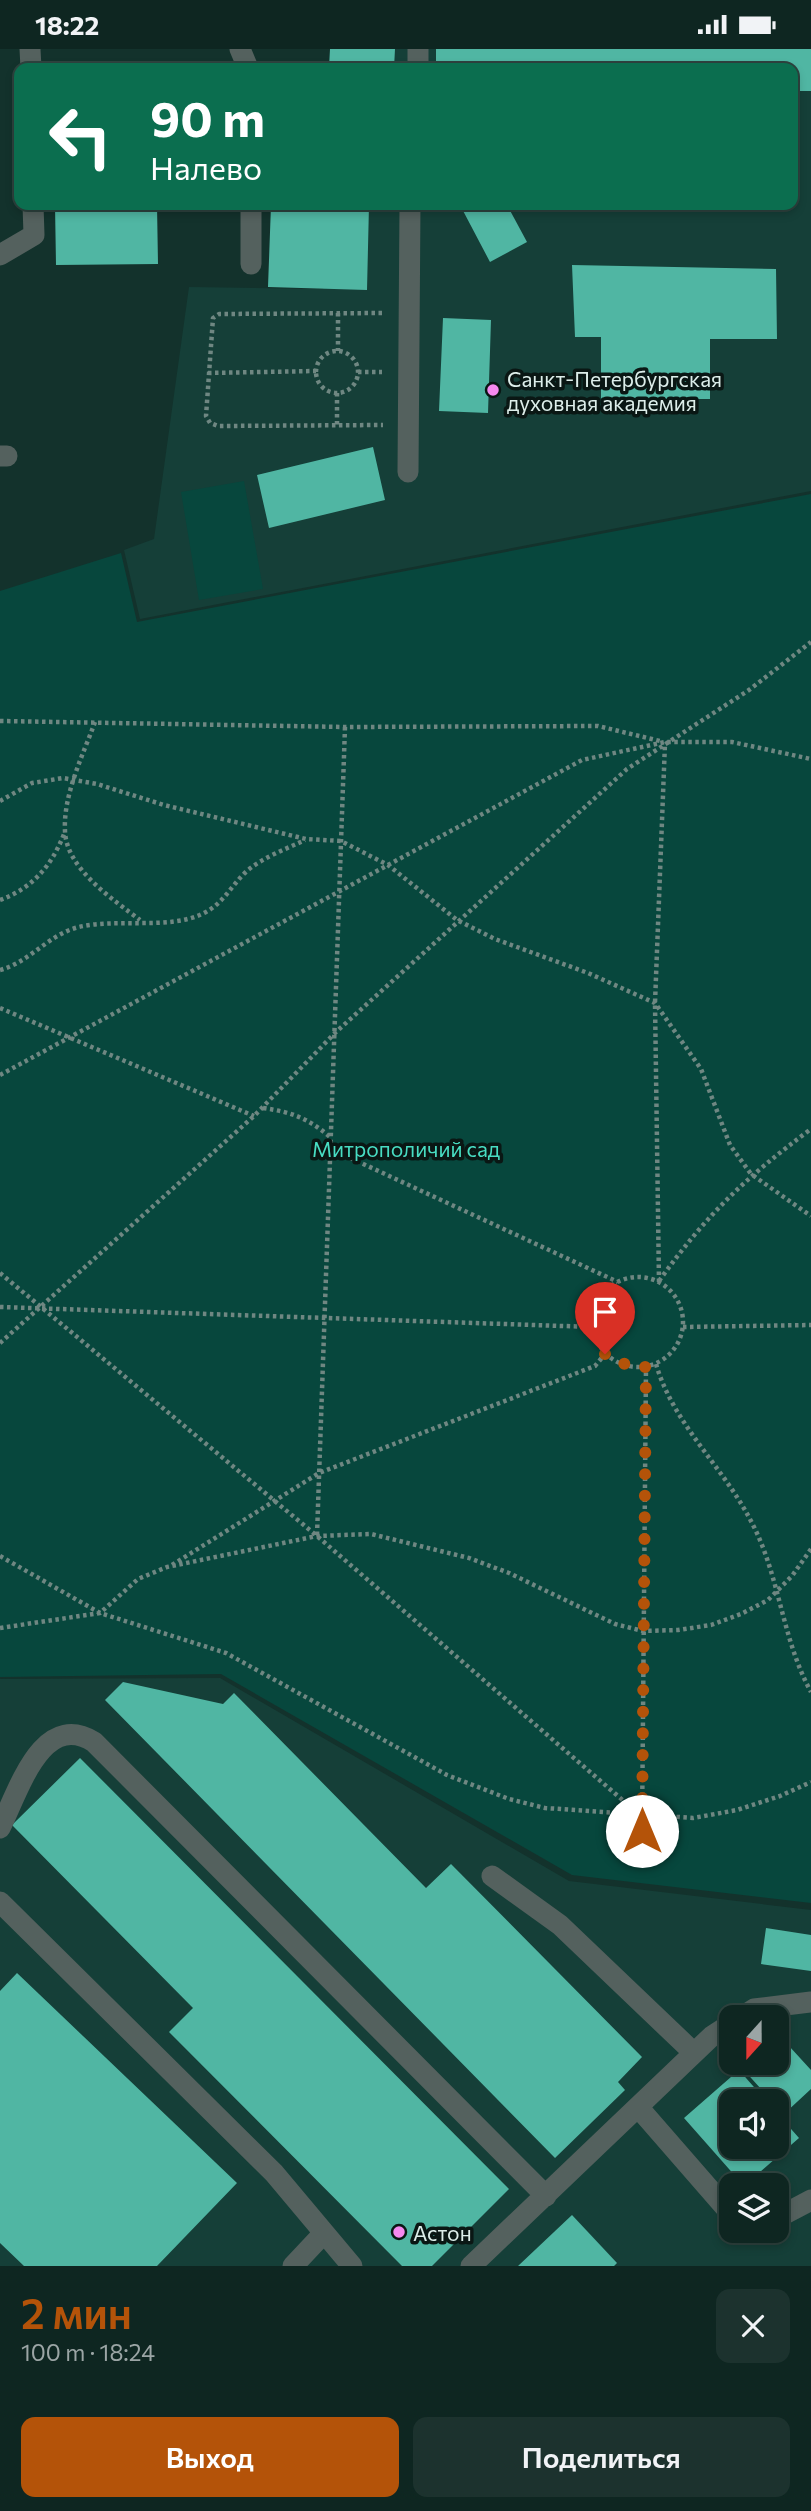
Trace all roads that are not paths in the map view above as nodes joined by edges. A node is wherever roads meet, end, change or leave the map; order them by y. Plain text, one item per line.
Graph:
1 (33, 210) edge
2 (251, 210) edge
3 (410, 210) edge
4 (0, 255) edge
5 (251, 264) dead end
6 (408, 472) dead end
7 (0, 1828) edge
8 (492, 1875) dead end
9 (0, 1902) edge
10 (811, 2002) edge
11 (787, 2005) edge
12 (719, 2033) edge
13 (694, 2053) junction
14 (638, 2107) junction
15 (546, 2196) junction
16 (719, 2200) edge
17 (811, 2200) edge
18 (789, 2212) edge
19 (324, 2234) junction
20 (293, 2266) edge
21 (352, 2266) edge
22 (471, 2266) edge

1 - 4 lane
2 - 5 lane
3 - 6 lane
7 - 15 lane
8 - 13 lane
9 - 19 lane
10 - 11 lane
12 - 13 lane
13 - 14 lane
14 - 15 lane
14 - 16 lane
15 - 22 lane
17 - 18 lane
19 - 20 lane
19 - 21 lane

